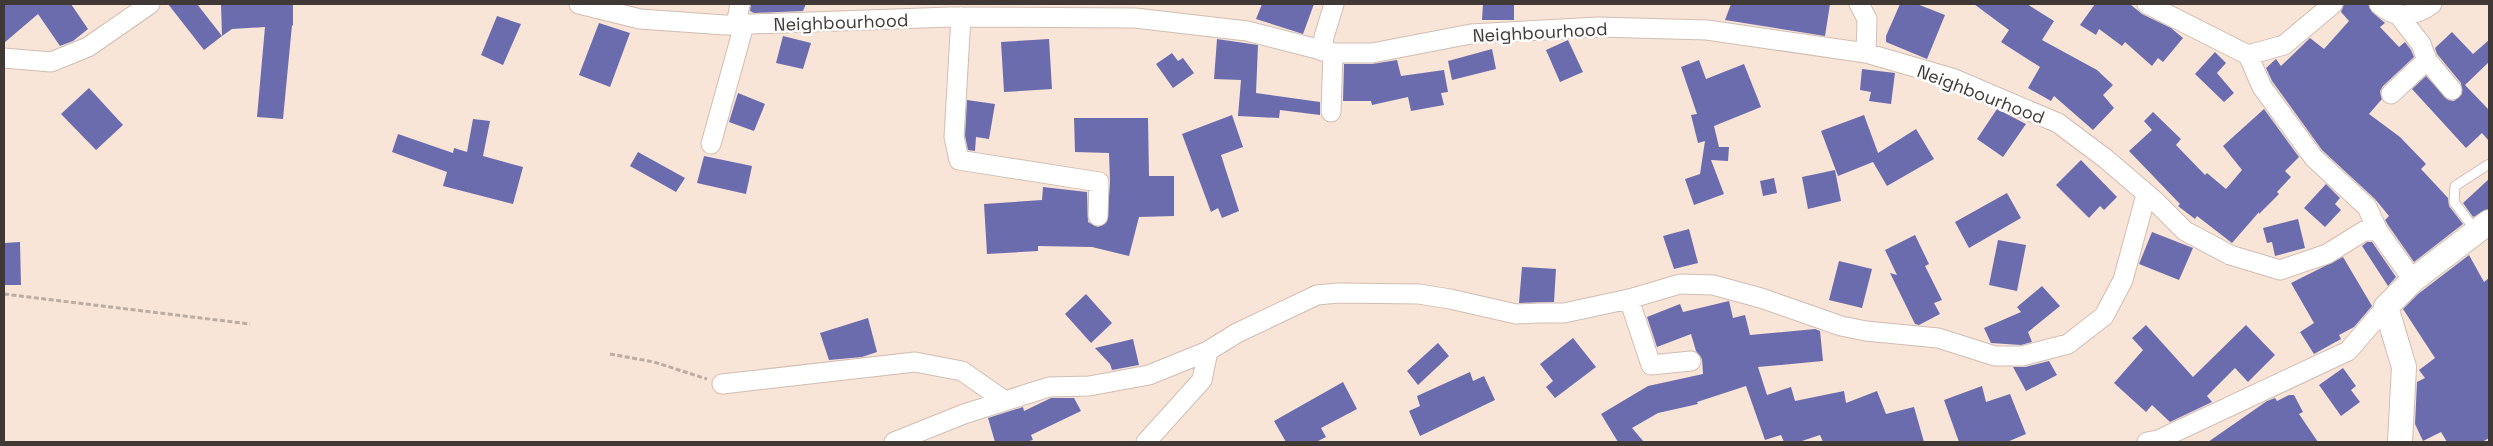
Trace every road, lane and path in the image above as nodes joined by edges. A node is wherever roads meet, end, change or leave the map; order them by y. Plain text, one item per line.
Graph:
1 (150, 4) edge
2 (579, 4) edge
3 (740, 4) edge
4 (1334, 4) edge
5 (1860, 4) edge
6 (2147, 4) edge
7 (2332, 4) edge
8 (2379, 4) edge
9 (2432, 4) edge
10 (2397, 13) junction
11 (961, 18) junction
12 (740, 25) junction
13 (1328, 52) junction
14 (1866, 53) junction
15 (2248, 55) junction
16 (4, 58) edge
17 (2428, 60) junction
18 (2452, 90) dead end
19 (2391, 94) dead end
20 (1331, 112) dead end
21 (711, 144) dead end
22 (2489, 164) edge
23 (2146, 195) junction
24 (1098, 216) dead end
25 (2483, 226) edge
26 (2378, 231) junction
27 (2412, 280) junction
28 (4, 294) edge
29 (1629, 299) junction
30 (2386, 307) junction
31 (250, 324) dead end
32 (1208, 351) junction
33 (610, 354) dead end
34 (1691, 361) dead end
35 (722, 384) joint
36 (1005, 401) junction
37 (894, 442) edge
38 (1146, 442) edge
39 (2147, 442) edge
40 (2400, 442) edge

1 - 16 street
2 - 12 street, Neighbourhood
3 - 12 street
4 - 13 street
5 - 14 street
6 - 15 street
7 - 15 street
8 - 10 street
9 - 10 street
10 - 17 street
11 - 12 street, Neighbourhood
11 - 13 street, Neighbourhood
11 - 24 street
12 - 21 street
13 - 14 street, Neighbourhood
13 - 20 street
14 - 23 street, Neighbourhood
15 - 26 street
17 - 18 street
17 - 19 street
22 - 25 lane
23 - 26 street, Neighbourhood
23 - 29 street
25 - 27 street
26 - 27 street
27 - 30 street
28 - 31 path
29 - 32 street
29 - 34 street
30 - 39 street
30 - 40 street
32 - 36 street
32 - 38 street
33 - 35 path
35 - 36 street
36 - 37 street

